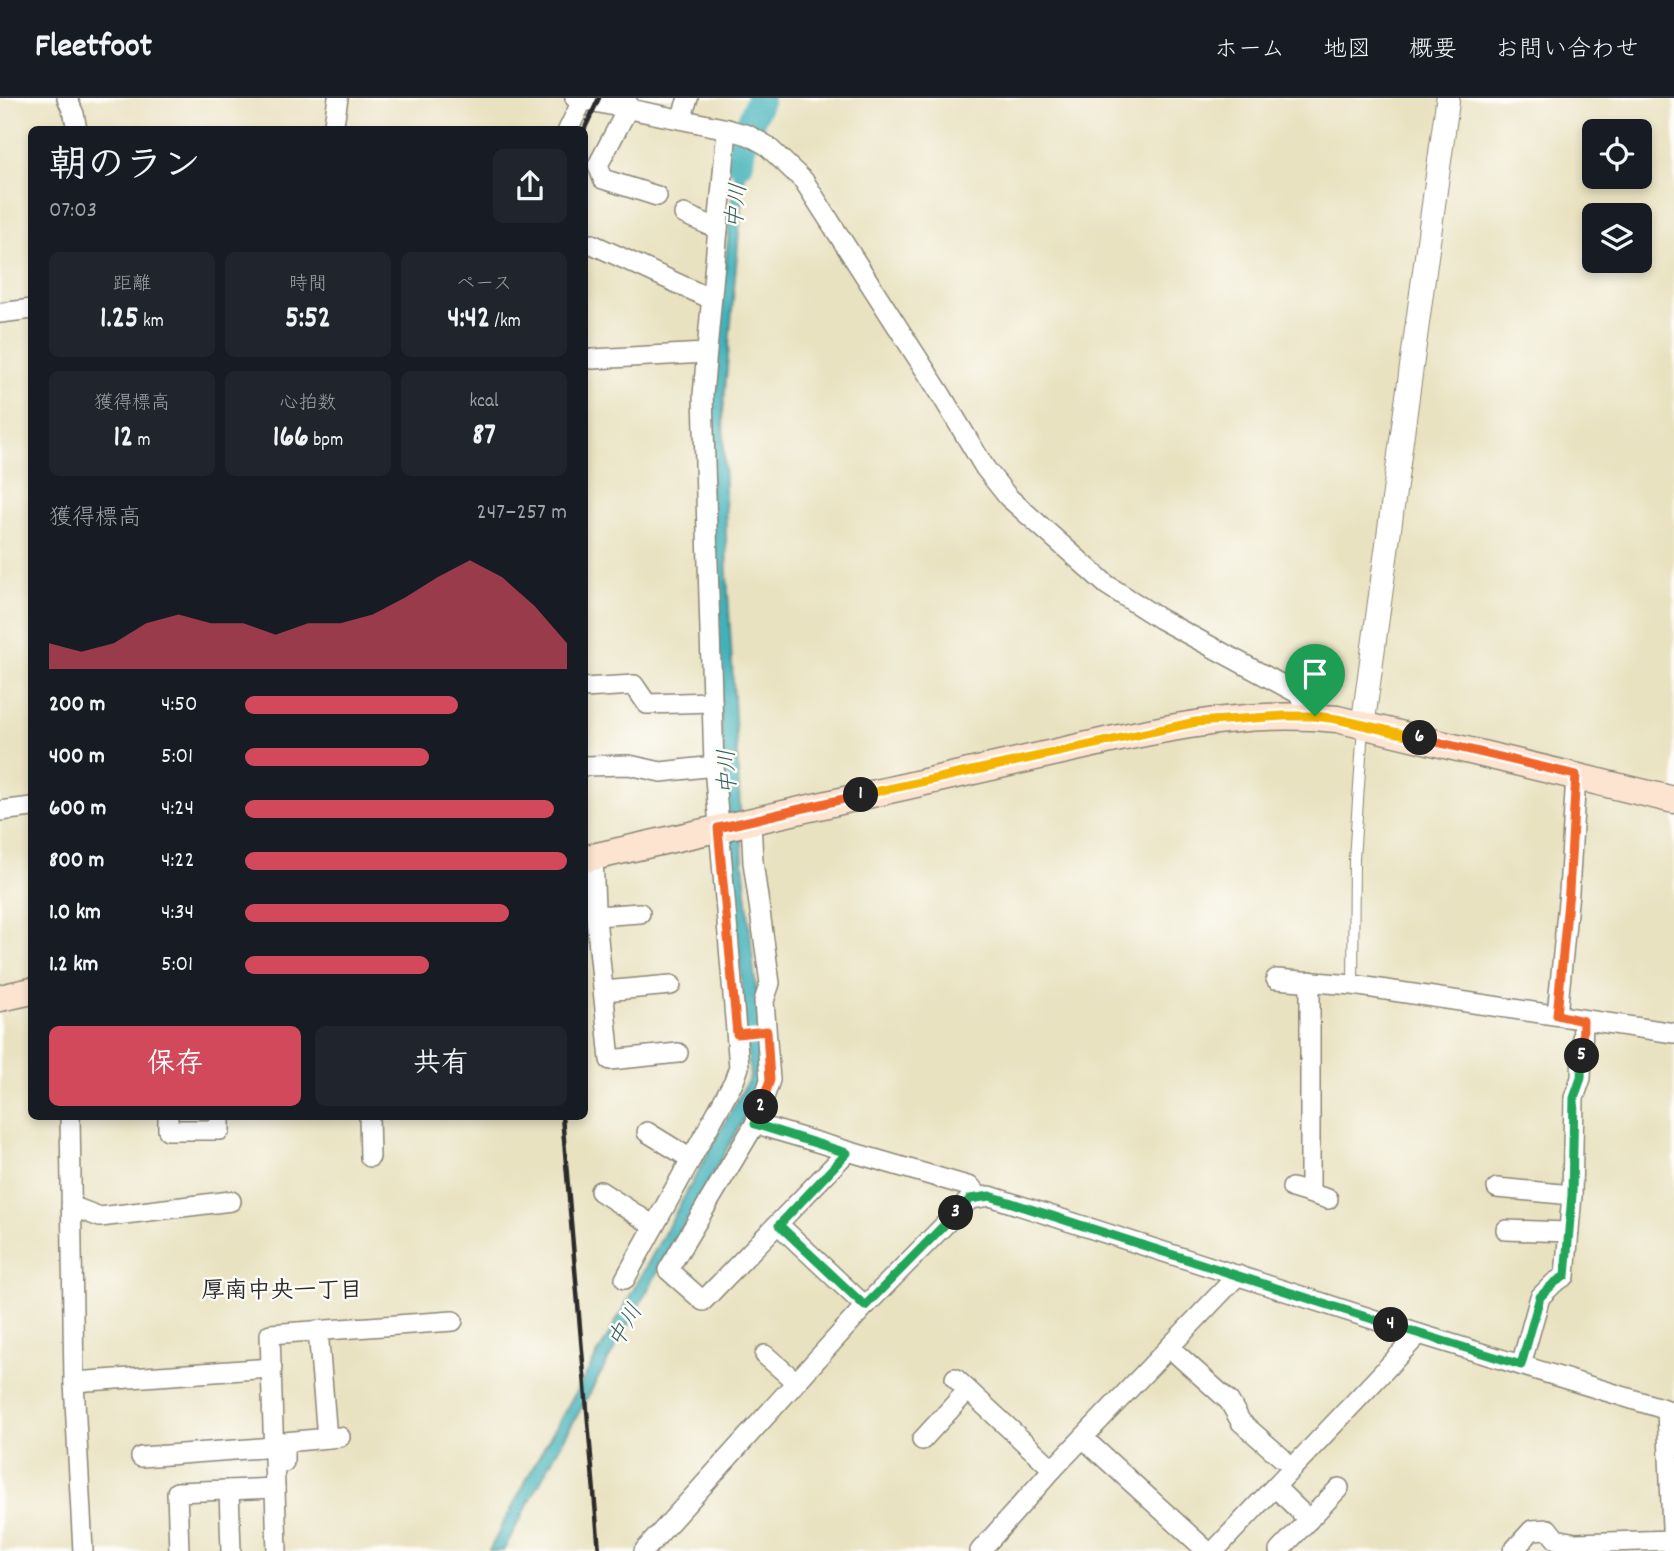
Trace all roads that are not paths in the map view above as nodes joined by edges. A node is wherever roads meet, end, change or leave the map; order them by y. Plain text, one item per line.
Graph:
1 (67, 98) edge
2 (338, 98) edge
3 (688, 98) edge
4 (1448, 98) edge
5 (579, 99) edge
6 (627, 104) edge
7 (681, 119) junction
8 (76, 126) edge
9 (334, 126) edge
10 (569, 126) edge
11 (727, 130) junction
12 (657, 196) dead end
13 (684, 214) dead end
14 (718, 229) junction
15 (592, 244) dead end
16 (711, 299) junction
17 (28, 310) edge
18 (0, 313) edge
19 (706, 353) junction
20 (592, 359) dead end
21 (588, 688) edge
22 (712, 702) junction
23 (1315, 716) junction
24 (1363, 724) junction
25 (588, 766) edge
26 (714, 766) junction
27 (1576, 775) junction
28 (1674, 800) edge
29 (28, 808) edge
30 (0, 811) edge
31 (735, 824) junction
32 (589, 858) edge
33 (640, 913) dead end
34 (596, 916) junction
35 (1276, 979) dead end
36 (1310, 981) junction
37 (671, 985) dead end
38 (1353, 985) junction
39 (604, 991) junction
40 (28, 992) edge
41 (0, 998) edge
42 (1557, 1015) junction
43 (1583, 1021) junction
44 (765, 1031) junction
45 (740, 1033) junction
46 (1674, 1033) edge
47 (677, 1053) dead end
48 (71, 1120) edge
49 (168, 1120) edge
50 (220, 1120) edge
51 (369, 1120) edge
52 (755, 1124) junction
53 (647, 1132) dead end
54 (847, 1153) junction
55 (370, 1157) dead end
56 (691, 1159) junction
57 (1497, 1188) dead end
58 (600, 1191) dead end
59 (1310, 1193) dead end
60 (1572, 1195) junction
61 (979, 1197) junction
62 (231, 1201) dead end
63 (71, 1206) junction
64 (779, 1225) junction
65 (654, 1226) junction
66 (1506, 1230) dead end
67 (1569, 1232) junction
68 (1238, 1275) junction
69 (625, 1279) dead end
70 (865, 1306) junction
71 (453, 1321) dead end
72 (318, 1331) junction
73 (1419, 1334) junction
74 (1170, 1348) junction
75 (765, 1356) dead end
76 (1521, 1365) junction
77 (272, 1368) junction
78 (74, 1382) junction
79 (796, 1382) junction
80 (1670, 1411) edge
81 (1083, 1438) junction
82 (922, 1440) dead end
83 (274, 1447) junction
84 (141, 1457) dead end
85 (1282, 1458) dead end
86 (1053, 1469) junction
87 (1275, 1487) junction
88 (275, 1488) junction
89 (1339, 1489) dead end
90 (229, 1490) junction
91 (1673, 1501) edge
92 (1309, 1520) junction
93 (1673, 1546) edge
94 (83, 1551) edge
95 (179, 1551) edge
96 (231, 1551) edge
97 (277, 1551) edge
98 (285, 1551) edge
99 (644, 1551) edge
100 (980, 1551) edge
101 (1207, 1551) edge
102 (1214, 1551) edge
103 (1279, 1551) edge
104 (1513, 1551) edge

1 - 8 street
2 - 9 street
3 - 7 street
4 - 24 street
5 - 6 street
5 - 10 street
6 - 7 street
6 - 12 street
7 - 11 street
11 - 14 street
11 - 23 street
13 - 14 street
14 - 16 street
15 - 16 street
16 - 19 street
17 - 18 street
19 - 20 street
19 - 22 street
21 - 22 street
22 - 26 street
23 - 24 main road
23 - 31 main road
24 - 27 main road
24 - 38 lane
25 - 26 street
26 - 31 street
27 - 28 main road
27 - 42 street
29 - 30 street
31 - 32 main road
31 - 44 street
31 - 45 street
32 - 34 street
33 - 34 street
34 - 39 street
35 - 36 street
36 - 38 street
36 - 59 street
37 - 39 street
38 - 42 street
39 - 47 street
40 - 41 main road
42 - 43 street
43 - 46 street
43 - 60 street
44 - 45 street
44 - 52 street
45 - 56 street
48 - 63 street
49 - 50 street
51 - 55 street
52 - 54 street
52 - 64 street
53 - 56 street
54 - 61 street
54 - 64 street
56 - 65 street
57 - 60 street
58 - 65 street
60 - 67 street
61 - 68 street
61 - 70 street
62 - 63 street
63 - 78 street
64 - 70 street
65 - 69 street
66 - 67 street
67 - 76 street
68 - 73 street
68 - 74 street
70 - 79 street
71 - 72 street
72 - 77 street
72 - 98 street
73 - 76 street
73 - 87 street
74 - 81 street
74 - 85 street
75 - 79 street
76 - 80 street
77 - 78 street
77 - 83 street
78 - 94 street
79 - 99 street
80 - 91 street
81 - 86 street
81 - 101 street
82 - 86 street
83 - 84 street
83 - 88 street
86 - 100 street
87 - 92 street
87 - 102 street
88 - 90 street
88 - 97 street
89 - 92 street
90 - 95 street
90 - 96 street
91 - 93 street
92 - 103 street
93 - 104 street

